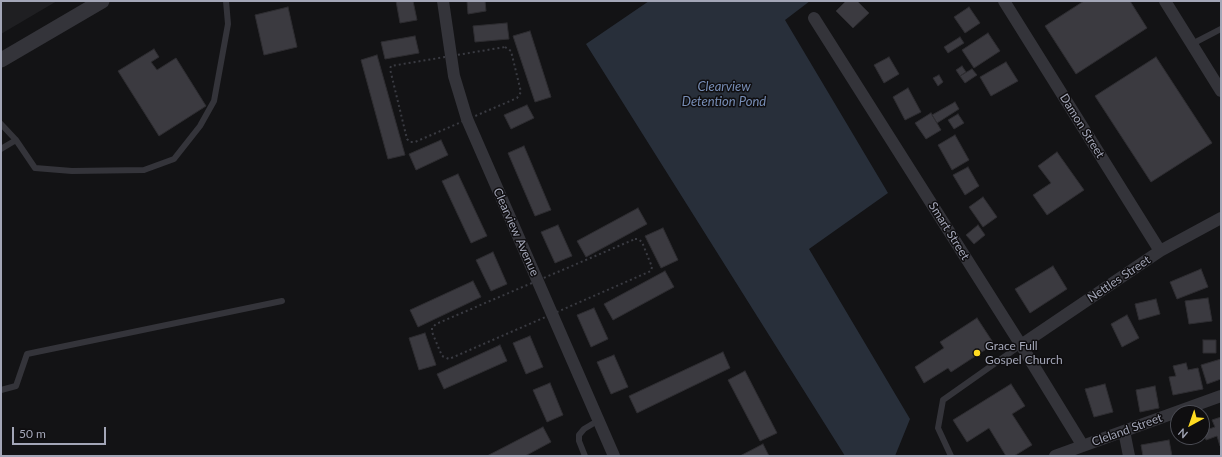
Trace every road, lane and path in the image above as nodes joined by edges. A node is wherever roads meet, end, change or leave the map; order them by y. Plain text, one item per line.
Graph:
1 (102, 1) edge
2 (226, 1) edge
3 (443, 1) edge
4 (1004, 1) edge
5 (1165, 1) edge
6 (814, 18) dead end
7 (1221, 29) edge
8 (1192, 44) junction
9 (1, 60) edge
10 (1221, 91) edge
11 (1, 124) edge
12 (16, 140) junction
13 (1, 149) edge
14 (1221, 218) edge
15 (1160, 251) junction
16 (282, 301) dead end
17 (1021, 344) junction
18 (1, 390) edge
19 (1221, 396) edge
20 (599, 420) junction
21 (1124, 431) junction
22 (1083, 446) junction
23 (585, 456) edge
24 (614, 456) edge
25 (951, 456) edge
26 (1055, 456) edge
27 (1129, 456) edge

1 - 9 street
2 - 12 lane
3 - 20 street, Clearview Avenue
4 - 15 street, Damon Street
5 - 8 street
6 - 17 street, Smart Street
7 - 8 lane
8 - 10 street
11 - 12 lane
12 - 13 lane
14 - 15 street, Nettles Street
15 - 17 street, Nettles Street
16 - 18 lane
17 - 22 street, Smart Street
17 - 25 lane
19 - 21 street, Cleland Street
20 - 23 lane
20 - 24 street, Clearview Avenue
21 - 22 street, Cleland Street
21 - 27 street
22 - 26 street, Cleland Street

